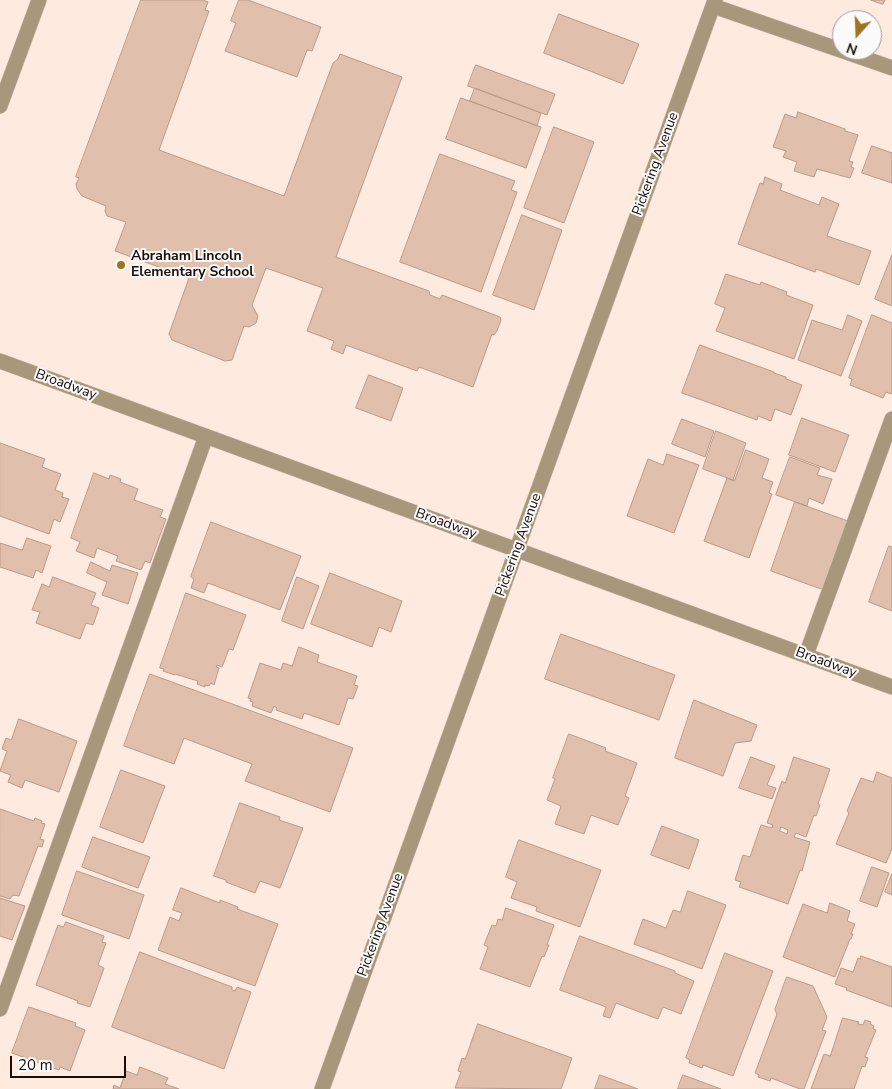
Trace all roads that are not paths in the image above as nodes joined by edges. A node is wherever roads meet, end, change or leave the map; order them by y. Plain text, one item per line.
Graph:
1 (39, 0) edge
2 (714, 3) edge
3 (892, 68) edge
4 (0, 106) edge
5 (0, 361) edge
6 (892, 419) edge
7 (206, 436) junction
8 (517, 550) junction
9 (806, 655) junction
10 (892, 687) edge
11 (0, 1009) edge
12 (322, 1089) edge

1 - 4 street
2 - 3 street
2 - 8 street, Pickering Avenue
5 - 7 street, Broadway
6 - 9 street
7 - 8 street, Broadway
7 - 11 street
8 - 9 street, Broadway
8 - 12 street, Pickering Avenue
9 - 10 street, Broadway

